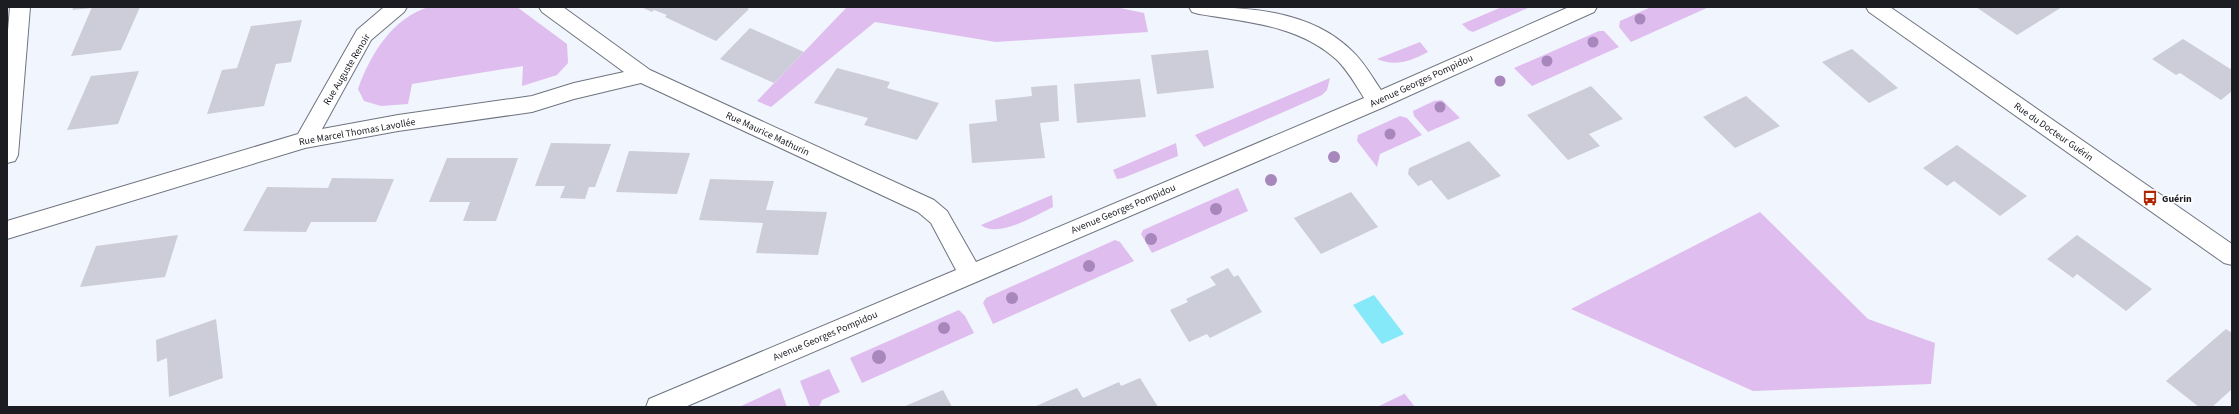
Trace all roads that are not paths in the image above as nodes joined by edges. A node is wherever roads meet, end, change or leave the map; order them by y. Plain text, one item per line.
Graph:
1 (20, 7) edge
2 (397, 7) edge
3 (549, 7) edge
4 (1199, 7) edge
5 (1587, 7) edge
6 (1876, 7) edge
7 (643, 75) junction
8 (1377, 101) junction
9 (305, 140) junction
10 (7, 155) edge
11 (7, 230) edge
12 (2232, 256) edge
13 (970, 273) junction
14 (658, 407) edge

1 - 10 street
2 - 9 street, Rue Auguste Renoir
3 - 7 street, Rue Maurice Mathurin
4 - 8 street
5 - 8 street, Avenue Georges Pompidou
6 - 12 street, Rue du Docteur Guérin
7 - 9 street, Rue Marcel Thomas Lavollée
7 - 13 street, Rue Maurice Mathurin
8 - 13 street, Avenue Georges Pompidou
9 - 11 street, Rue Marcel Thomas Lavollée
13 - 14 street, Avenue Georges Pompidou

